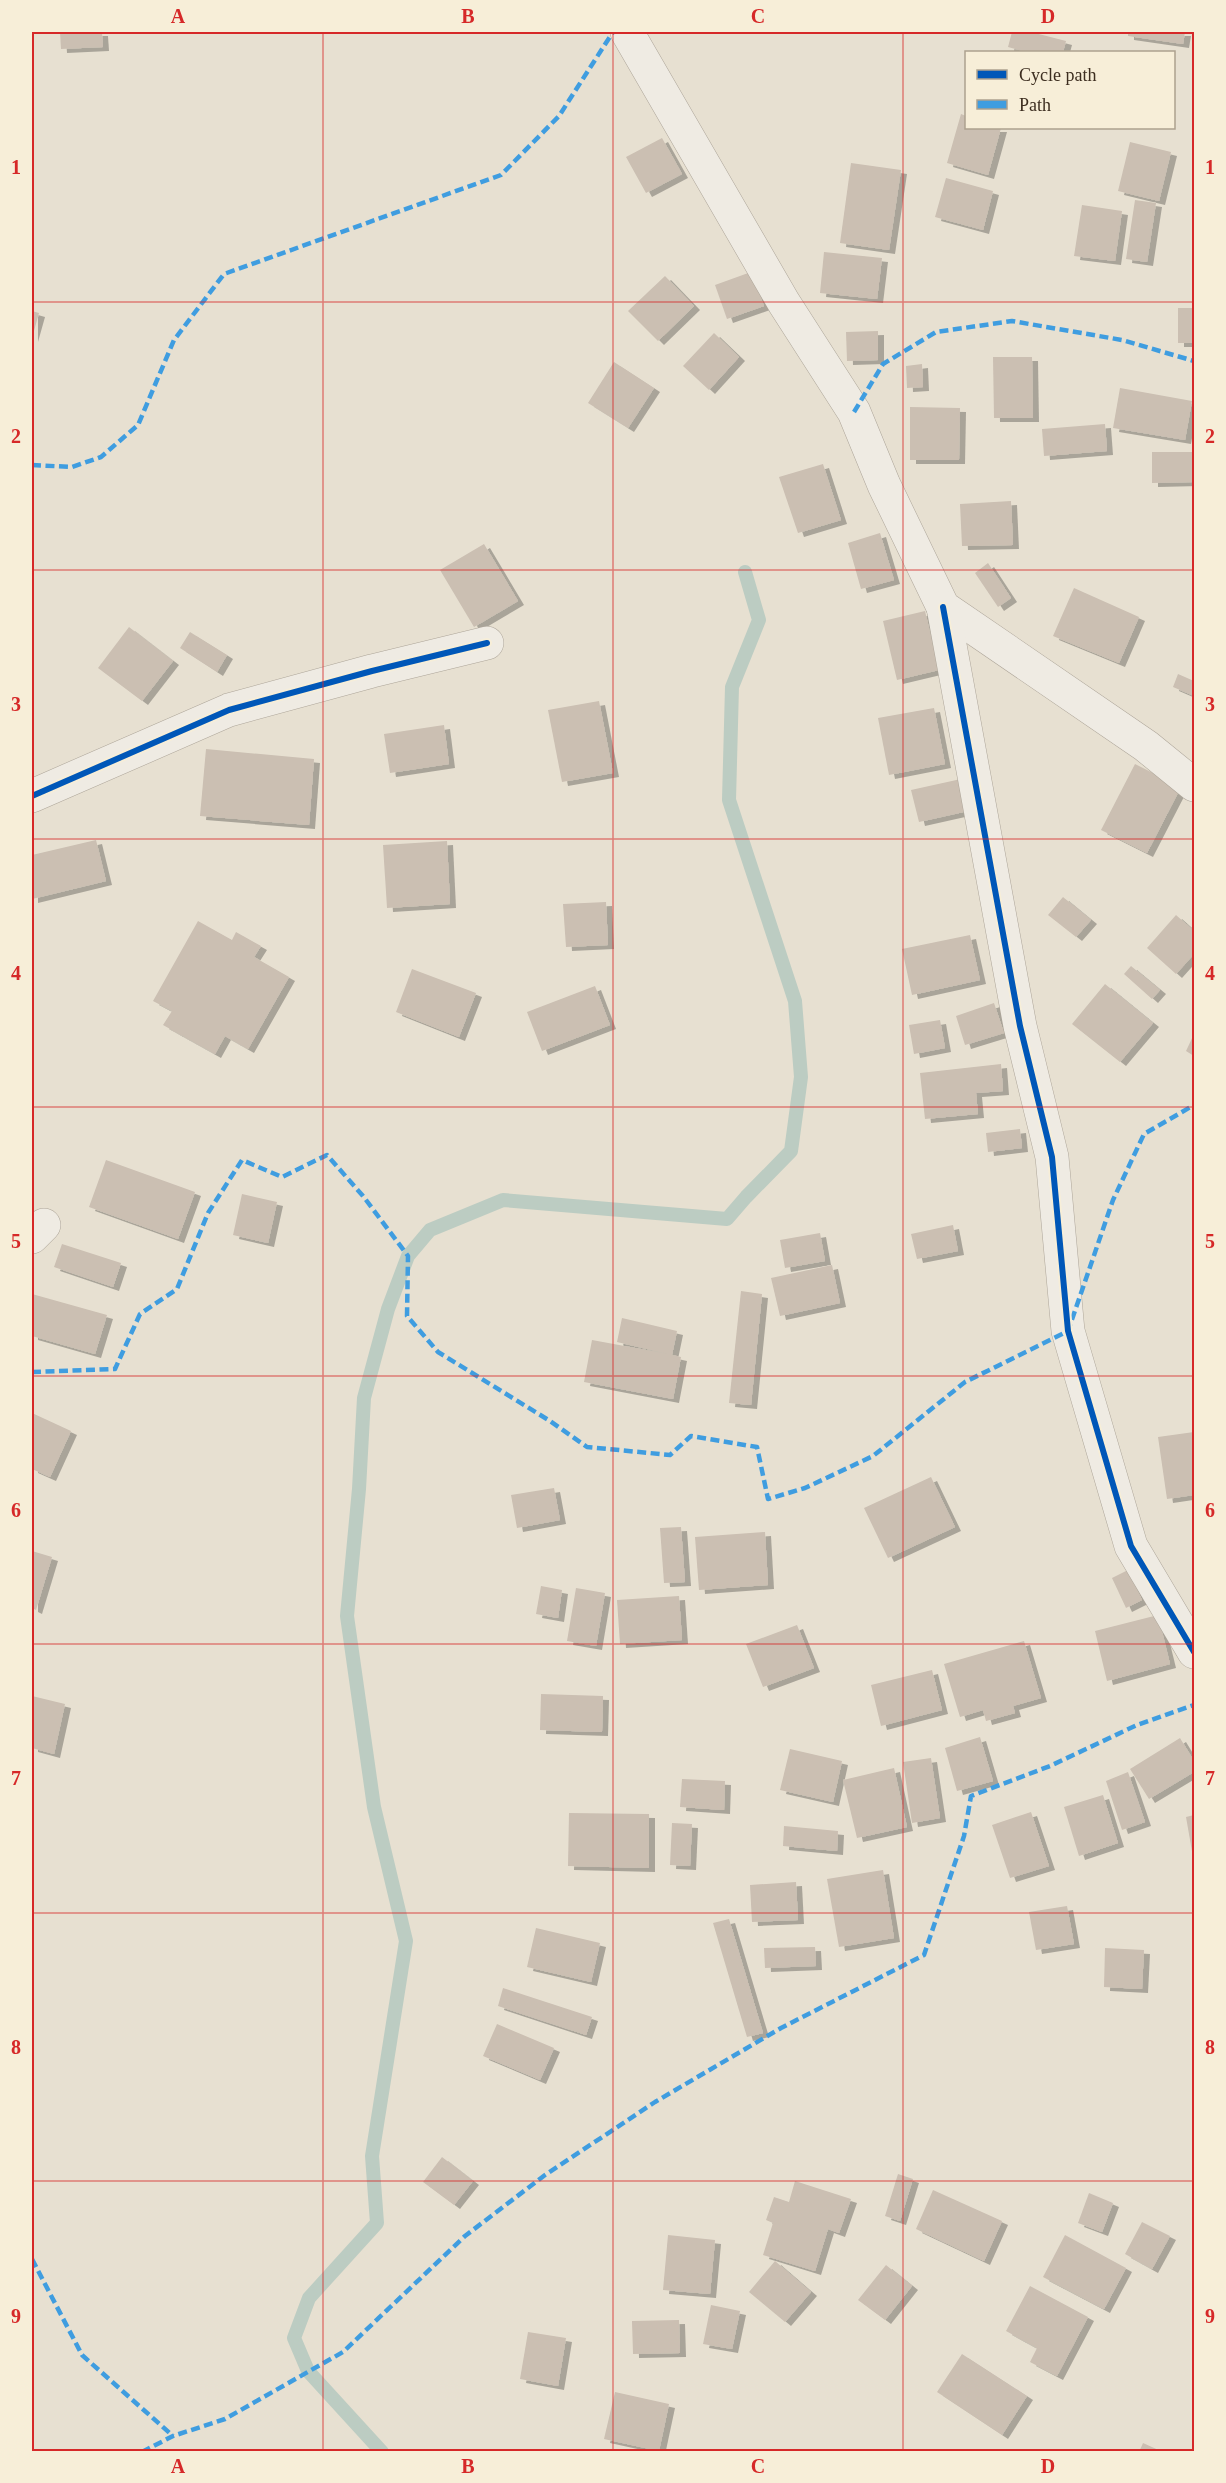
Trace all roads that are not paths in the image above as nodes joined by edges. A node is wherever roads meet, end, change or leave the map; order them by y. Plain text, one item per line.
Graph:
1 (628, 33) edge
2 (943, 607) junction
3 (487, 643) dead end
4 (1194, 785) edge
5 (32, 796) edge
6 (1194, 1652) edge

1 - 2 street
2 - 4 street
2 - 6 street
3 - 5 street

